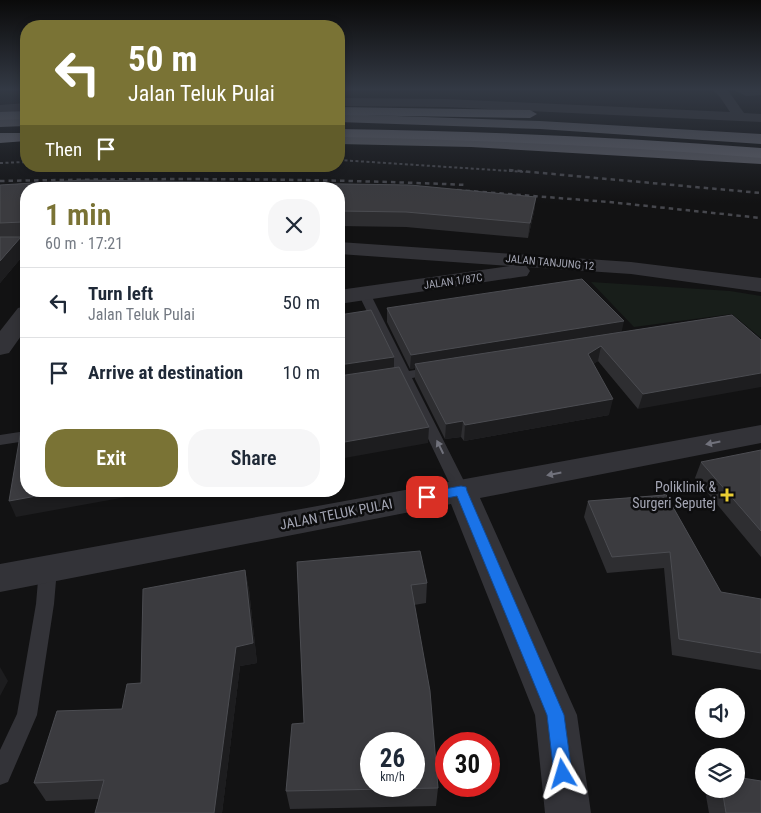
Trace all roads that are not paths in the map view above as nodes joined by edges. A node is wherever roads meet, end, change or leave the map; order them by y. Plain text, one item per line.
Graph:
1 (408, 127) edge
2 (571, 127) edge
3 (717, 127) edge
4 (20, 128) edge
5 (0, 129) edge
6 (761, 130) edge
7 (345, 133) edge
8 (20, 138) edge
9 (345, 139) edge
10 (761, 139) edge
11 (0, 140) edge
12 (761, 143) edge
13 (761, 153) edge
14 (761, 159) edge
15 (20, 244) edge
16 (0, 245) edge
17 (345, 248) edge
18 (568, 264) junction
19 (761, 285) edge
20 (364, 293) junction
21 (345, 296) edge
22 (20, 324) edge
23 (10, 343) edge
24 (444, 369) edge
25 (405, 375) junction
26 (376, 380) edge
27 (761, 434) edge
28 (20, 437) edge
29 (0, 440) edge
30 (461, 491) junction
31 (48, 569) junction
32 (0, 578) edge
33 (0, 774) edge
34 (568, 813) edge

1 - 12 highway
2 - 10 highway
3 - 6 highway
4 - 5 highway
7 - 13 highway
8 - 11 highway
9 - 14 highway
15 - 16 street
17 - 18 street, JALAN TANJUNG 12
18 - 19 street, JALAN TANJUNG 12
18 - 20 street, JALAN 1/87C
20 - 21 street, JALAN 1/87C
20 - 25 lane
22 - 23 street
24 - 25 lane
25 - 26 lane
30 -> 25 lane
27 -> 30 street, JALAN TELUK PULAI
28 - 29 lane
30 - 31 street, JALAN TELUK PULAI
30 - 34 street
31 - 32 street, JALAN TELUK PULAI
31 - 33 lane

